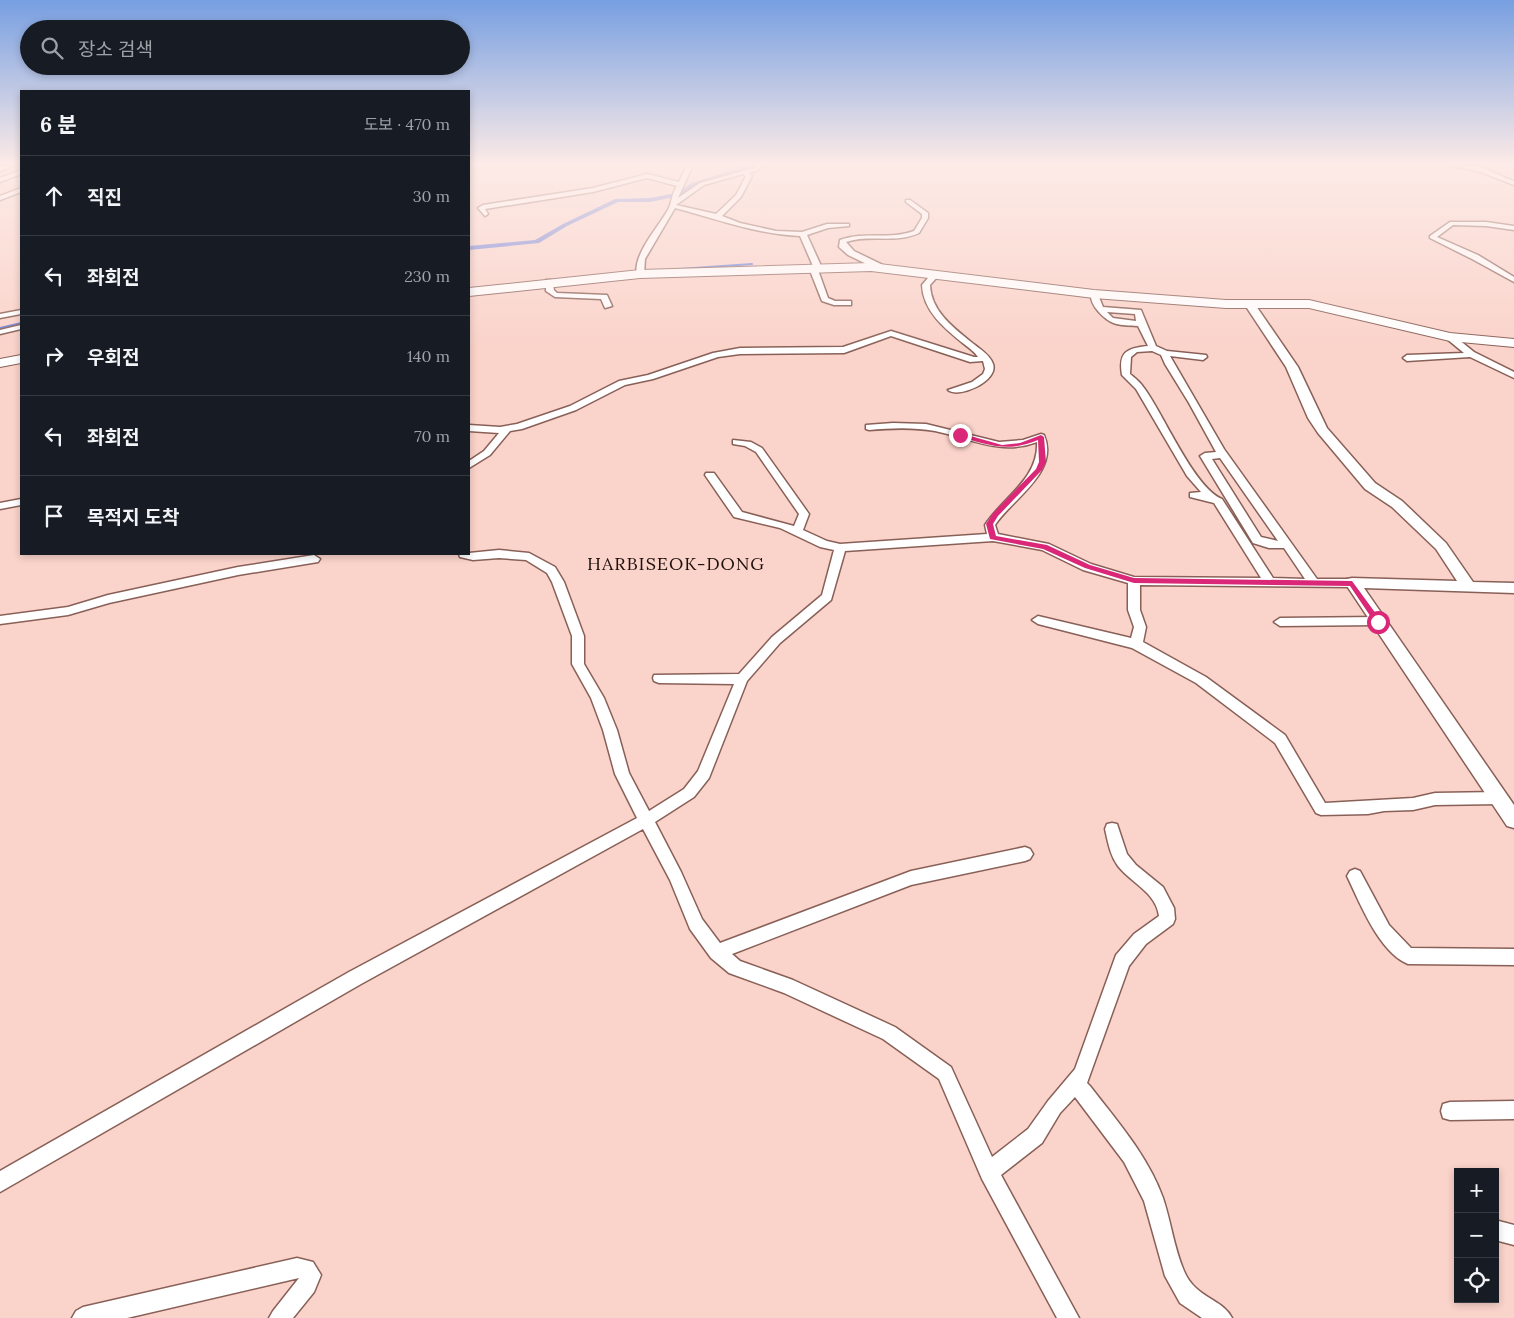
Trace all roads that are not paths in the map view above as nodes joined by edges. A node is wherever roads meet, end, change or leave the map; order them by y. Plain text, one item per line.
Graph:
1 (659, 227) edge
2 (745, 227) edge
3 (825, 227) edge
4 (920, 227) edge
5 (1447, 227) edge
6 (803, 234) junction
7 (816, 268) junction
8 (884, 269) junction
9 (640, 274) junction
10 (936, 274) junction
11 (1514, 280) edge
12 (549, 282) junction
13 (470, 292) edge
14 (1094, 294) junction
15 (848, 303) dead end
16 (1250, 305) junction
17 (608, 306) dead end
18 (1101, 309) junction
19 (20, 312) edge
20 (0, 316) edge
21 (1141, 324) junction
22 (20, 327) edge
23 (0, 332) edge
24 (1450, 338) junction
25 (1514, 343) edge
26 (1153, 348) junction
27 (1165, 353) junction
28 (1471, 354) junction
29 (983, 355) junction
30 (1203, 357) dead end
31 (1407, 358) dead end
32 (20, 360) edge
33 (0, 363) edge
34 (1514, 375) edge
35 (952, 390) dead end
36 (869, 427) dead end
37 (470, 428) edge
38 (507, 429) junction
39 (736, 442) dead end
40 (1223, 455) junction
41 (470, 464) edge
42 (710, 475) dead end
43 (1194, 495) dead end
44 (1212, 498) junction
45 (1232, 500) junction
46 (1256, 500) junction
47 (20, 502) edge
48 (0, 506) edge
49 (797, 531) junction
50 (993, 537) junction
51 (1288, 545) junction
52 (840, 548) junction
53 (469, 555) edge
54 (314, 559) dead end
55 (1134, 581) junction
56 (1269, 582) junction
57 (1314, 583) junction
58 (1352, 583) junction
59 (1468, 586) junction
60 (1514, 588) edge
61 (0, 620) edge
62 (1038, 620) dead end
63 (1280, 622) dead end
64 (1378, 622) junction
65 (1136, 644) junction
66 (660, 678) dead end
67 (742, 679) junction
68 (1499, 798) junction
69 (1514, 820) edge
70 (645, 822) junction
71 (1112, 829) dead end
72 (1025, 854) dead end
73 (1355, 876) dead end
74 (717, 952) junction
75 (1514, 957) edge
76 (1074, 1086) junction
77 (1514, 1110) edge
78 (1450, 1111) dead end
79 (989, 1172) junction
80 (0, 1182) edge
81 (1499, 1231) edge
82 (1514, 1235) edge
83 (83, 1318) edge
84 (280, 1318) edge
85 (1068, 1318) edge
86 (1220, 1318) edge

1 - 9 street
2 - 6 street
3 - 6 street
4 - 8 street
5 - 11 street
6 - 7 street
7 - 8 main road
7 - 9 main road
7 - 15 street
8 - 10 main road
9 - 12 main road
10 - 14 main road
10 - 29 street
12 - 13 main road
12 - 17 street
14 - 16 main road
14 - 18 street
16 - 24 main road
16 - 59 street
18 - 21 street
18 - 21 street
19 - 20 street
21 - 26 street
22 - 23 street
24 - 25 main road
24 - 28 street
26 - 27 street
26 - 44 street
27 - 30 street
27 - 40 street
28 - 31 street
28 - 34 street
29 - 35 street
29 - 38 street
32 - 33 main road
36 - 50 street
37 - 38 street
38 - 41 street
39 - 49 street
40 - 45 street
40 - 46 street
42 - 49 street
43 - 44 street
44 - 56 street
45 - 46 street
45 - 51 street
46 - 51 street
47 - 48 street
49 - 52 street
50 - 52 street
50 - 55 street
51 - 57 street
52 - 67 street
53 - 70 street
54 - 61 street
55 - 56 street
55 - 65 street
56 - 57 street
57 - 58 street
58 - 59 street
58 - 64 street
59 - 60 street
62 - 65 street
63 - 64 street
64 - 68 street
65 - 68 street
66 - 67 street
67 - 70 street
68 - 69 street
70 - 74 street
70 - 80 street
71 - 76 street
72 - 74 street
73 - 75 street
74 - 79 street
76 - 79 street
76 - 86 street
77 - 78 street
79 - 85 street
81 - 82 street
83 - 84 street

